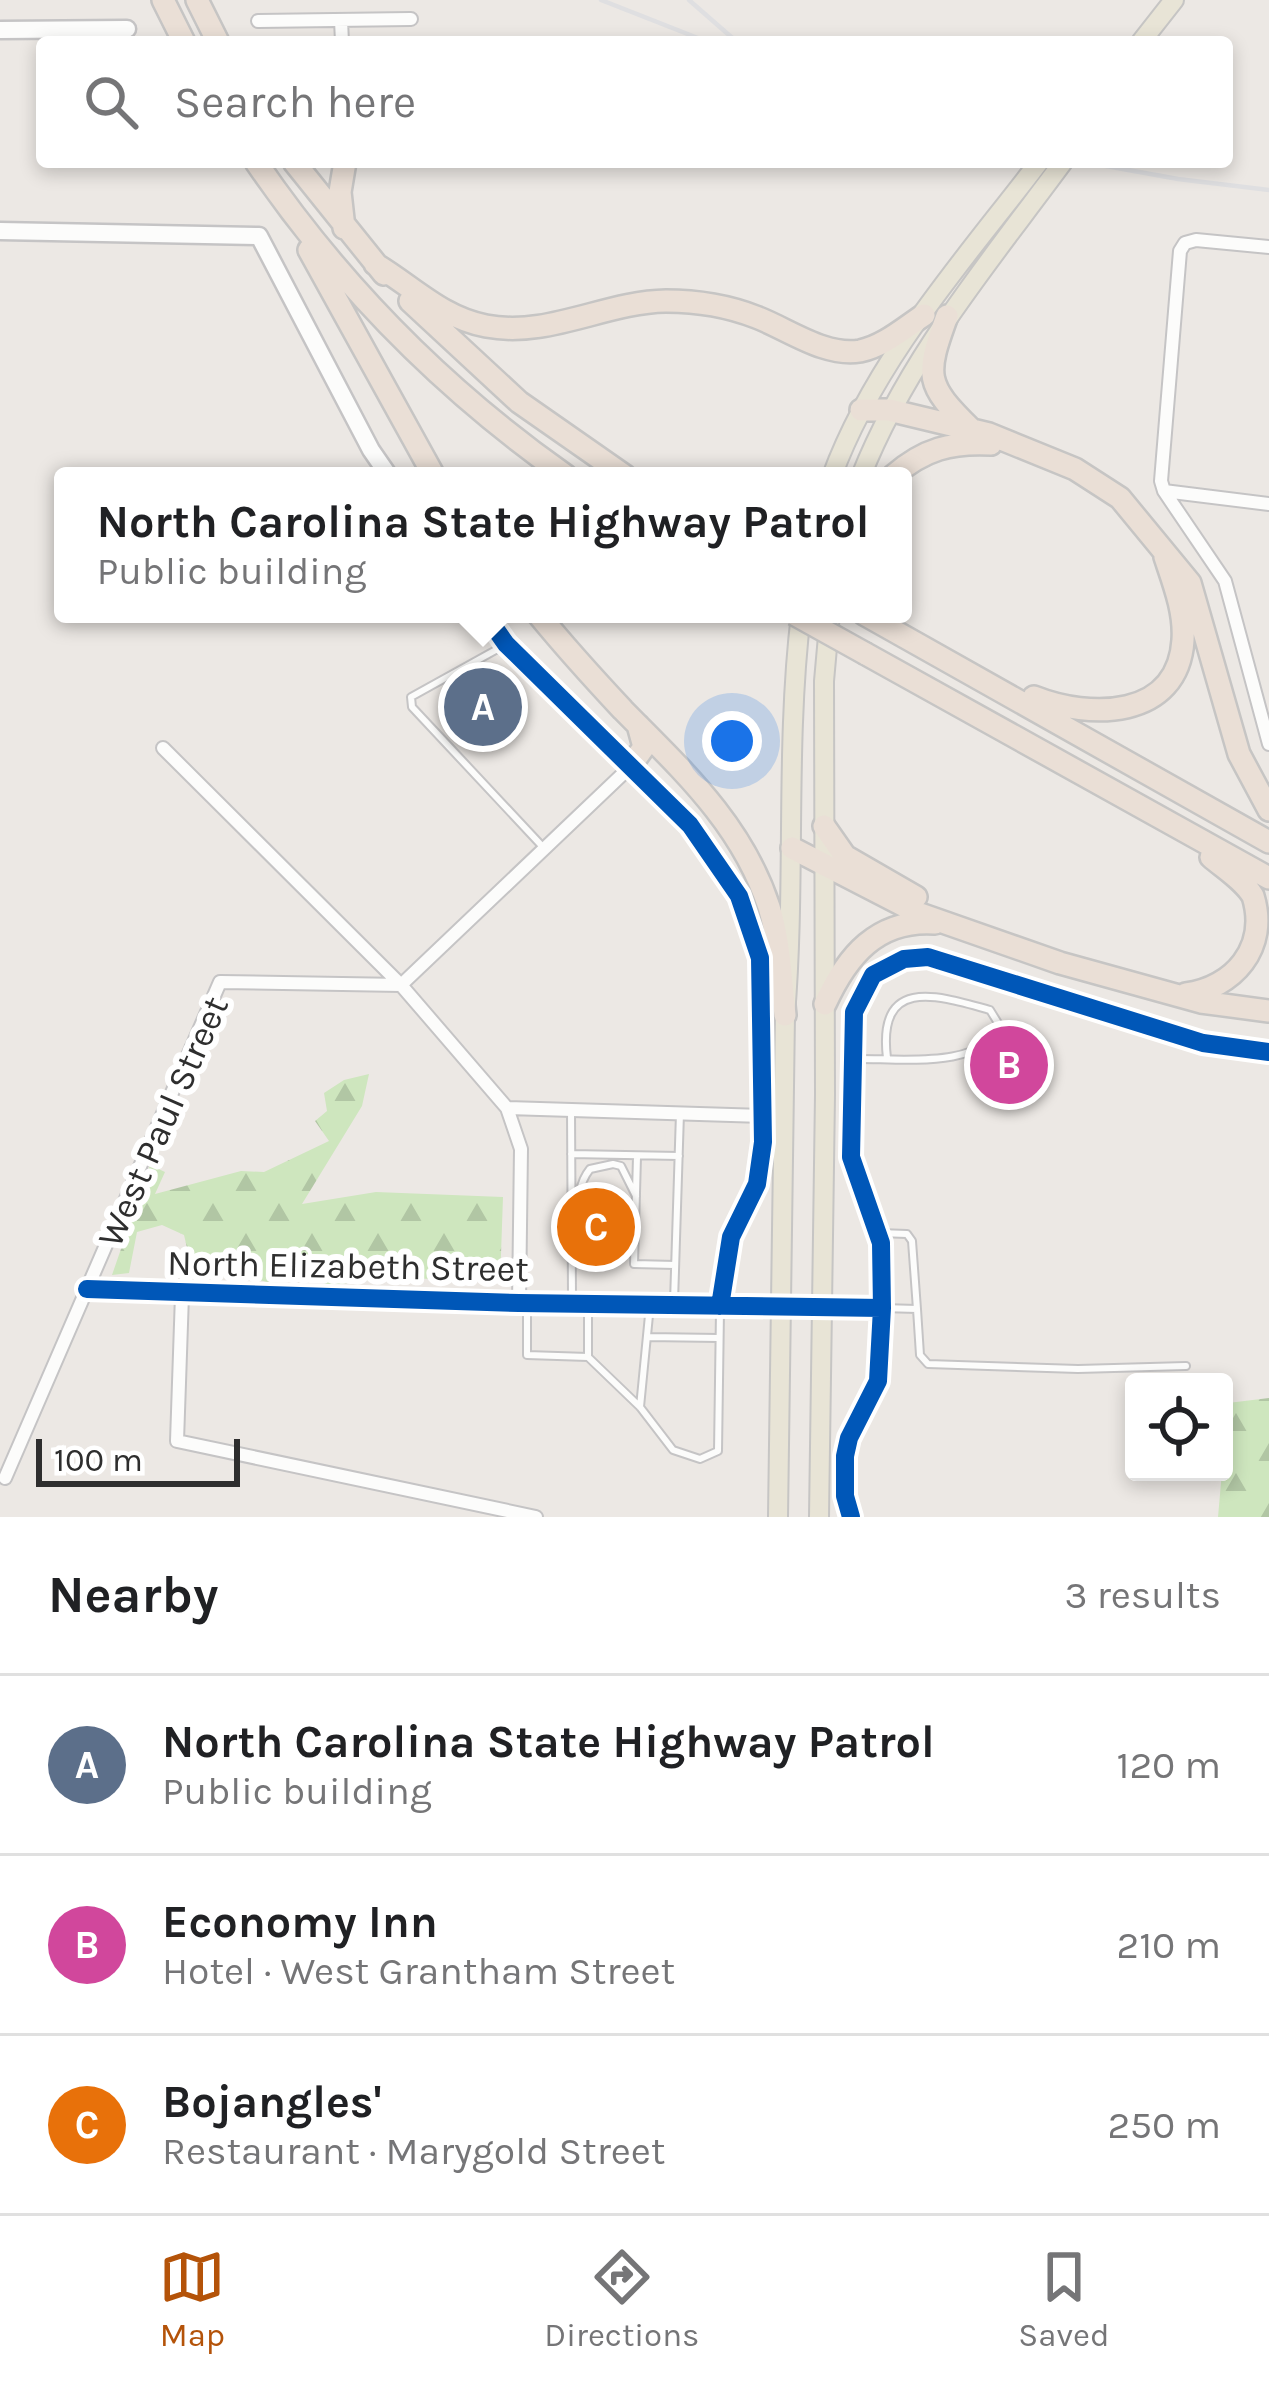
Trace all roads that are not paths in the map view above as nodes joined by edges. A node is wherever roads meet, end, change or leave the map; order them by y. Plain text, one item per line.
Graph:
1 (163, 0) edge
2 (197, 0) edge
3 (1174, 0) edge
4 (411, 19) dead end
5 (341, 20) junction
6 (258, 21) dead end
7 (127, 29) dead end
8 (0, 30) edge
9 (181, 36) edge
10 (215, 36) edge
11 (342, 36) edge
12 (1147, 36) edge
13 (260, 168) edge
14 (299, 168) edge
15 (344, 168) edge
16 (1034, 168) edge
17 (1059, 168) edge
18 (284, 202) junction
19 (344, 228) junction
20 (0, 231) edge
21 (1269, 247) edge
22 (375, 264) junction
23 (936, 316) junction
24 (861, 410) junction
25 (889, 410) junction
26 (971, 429) junction
27 (1009, 446) junction
28 (383, 467) edge
29 (429, 467) edge
30 (554, 467) edge
31 (612, 467) edge
32 (836, 467) edge
33 (865, 467) edge
34 (904, 467) edge
35 (1163, 491) junction
36 (1269, 504) edge
37 (1161, 545) junction
38 (491, 623) edge
39 (546, 623) edge
40 (797, 623) edge
41 (813, 623) edge
42 (829, 623) edge
43 (880, 623) edge
44 (506, 644) junction
45 (985, 682) junction
46 (638, 724) junction
47 (1269, 744) edge
48 (163, 748) dead end
49 (629, 768) junction
50 (1269, 810) edge
51 (824, 826) junction
52 (1184, 831) junction
53 (1269, 842) edge
54 (544, 848) junction
55 (792, 848) junction
56 (824, 866) junction
57 (1269, 878) edge
58 (962, 926) junction
59 (400, 986) junction
60 (1179, 994) junction
61 (825, 1004) junction
62 (1269, 1011) edge
63 (785, 1015) junction
64 (1269, 1052) edge
65 (887, 1058) junction
66 (853, 1059) junction
67 (507, 1108) junction
68 (571, 1110) junction
69 (680, 1113) junction
70 (763, 1116) junction
71 (571, 1154) junction
72 (679, 1156) junction
73 (637, 1157) junction
74 (636, 1196) junction
75 (878, 1233) junction
76 (572, 1256) junction
77 (675, 1265) junction
78 (87, 1289) junction
79 (182, 1294) junction
80 (523, 1303) junction
81 (572, 1304) junction
82 (588, 1304) junction
83 (650, 1305) junction
84 (674, 1305) junction
85 (720, 1306) junction
86 (823, 1307) junction
87 (782, 1308) junction
88 (882, 1308) junction
89 (917, 1309) junction
90 (647, 1337) junction
91 (719, 1339) junction
92 (588, 1357) junction
93 (1186, 1366) dead end
94 (640, 1407) junction
95 (5, 1478) dead end
96 (536, 1517) edge
97 (778, 1517) edge
98 (819, 1517) edge
99 (851, 1517) edge

1 - 9 highway
2 - 10 highway
3 - 12 main road
4 - 5 street
5 - 6 street
5 - 11 street
7 - 8 street
13 - 18 highway
14 - 19 highway
15 - 19 highway
16 - 23 main road
17 - 23 main road
18 - 29 highway
18 - 30 highway
19 - 22 highway
20 - 28 street
21 - 35 street
22 - 23 highway
22 - 31 highway
23 - 24 main road
23 - 25 main road
23 - 26 highway
24 - 25 highway
24 - 32 main road
25 - 26 highway
25 - 33 main road
26 - 27 highway
27 - 34 highway
27 - 37 highway
35 - 36 street
35 - 47 street
37 - 45 highway
37 - 50 highway
38 - 44 street
39 - 46 highway
40 - 55 main road
41 - 52 highway, bridge
42 - 51 main road
43 - 45 highway
44 - 49 street
44 - 54 lane
45 - 53 highway
46 - 49 highway
46 - 63 highway
48 - 59 street
49 - 54 street
49 - 70 street
51 - 56 main road
51 - 58 highway
52 - 57 highway
52 - 60 highway
54 - 59 street
55 - 56 highway
55 - 63 main road
56 - 58 highway
56 - 61 main road
58 - 60 highway
58 - 61 highway
59 - 67 street
59 - 78 street, West Paul Street
60 - 62 highway
61 - 86 main road
63 - 87 main road
64 - 66 street
65 - 65 lane
65 - 66 lane
66 - 75 street
67 - 68 street
67 - 80 street
68 - 69 street
68 - 71 lane
69 - 70 street
69 - 72 lane
70 - 85 street
71 - 73 lane
71 - 76 lane
72 - 73 lane
72 - 77 lane
73 - 74 lane
74 - 76 lane
74 - 77 lane
75 - 88 street
75 - 89 lane
76 - 81 lane
77 - 84 lane
78 - 79 street, North Elizabeth Street
78 - 95 street
79 - 80 street, North Elizabeth Street
79 - 96 street
80 - 81 street, North Elizabeth Street
80 - 92 lane
81 - 82 street, North Elizabeth Street
82 - 83 street, North Elizabeth Street
82 - 92 lane
83 - 84 street, North Elizabeth Street
83 - 90 lane
84 - 85 street, North Elizabeth Street
85 - 87 street, North Elizabeth Street
85 - 91 lane
86 - 87 street, North Elizabeth Street
86 - 88 street
86 - 98 main road
87 - 97 main road
88 - 89 lane
88 - 99 street
89 - 93 lane
90 - 91 lane
90 - 94 lane
91 - 94 lane
92 - 94 lane

